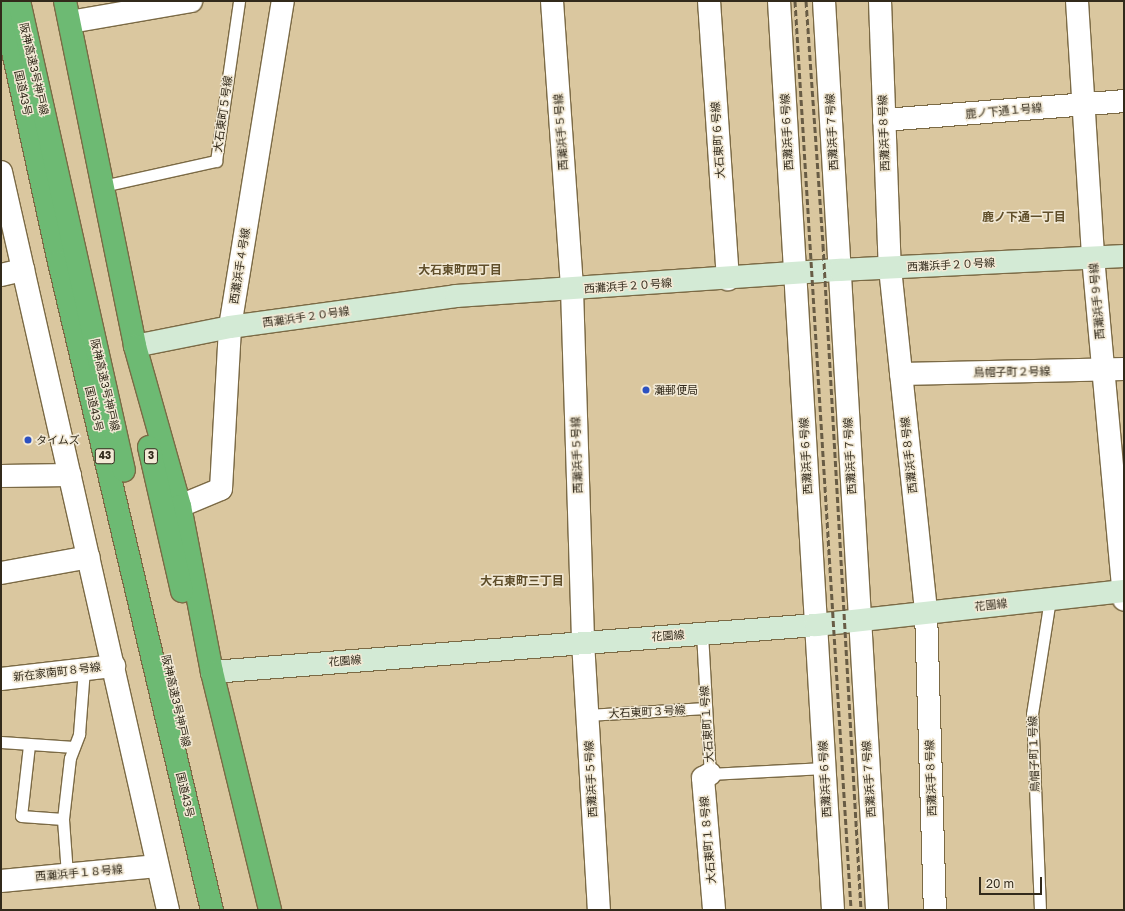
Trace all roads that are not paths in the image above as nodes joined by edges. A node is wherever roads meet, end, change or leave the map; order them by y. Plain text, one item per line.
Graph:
1 (2, 1) edge
2 (19, 1) edge
3 (50, 1) edge
4 (65, 1) edge
5 (240, 1) edge
6 (283, 1) edge
7 (552, 1) edge
8 (709, 1) edge
9 (779, 1) edge
10 (824, 1) edge
11 (880, 1) edge
12 (1077, 1) edge
13 (183, 2) edge
14 (70, 22) junction
15 (1124, 101) edge
16 (1084, 104) junction
17 (884, 120) junction
18 (1, 172) edge
19 (103, 186) junction
20 (1124, 256) edge
21 (1093, 257) junction
22 (890, 268) junction
23 (24, 270) junction
24 (840, 270) junction
25 (795, 273) junction
26 (1, 275) edge
27 (728, 279) junction
28 (572, 289) junction
29 (230, 327) junction
30 (135, 346) junction
31 (1114, 370) edge
32 (901, 374) junction
33 (70, 475) junction
34 (1, 476) edge
35 (180, 506) junction
36 (89, 557) junction
37 (1, 573) edge
38 (1124, 594) edge
39 (1050, 599) junction
40 (926, 611) junction
41 (859, 620) junction
42 (816, 625) junction
43 (702, 633) junction
44 (583, 642) junction
45 (114, 666) junction
46 (84, 669) junction
47 (212, 672) junction
48 (1, 679) edge
49 (706, 708) junction
50 (587, 715) junction
51 (1, 742) edge
52 (29, 745) junction
53 (74, 747) junction
54 (824, 768) junction
55 (710, 774) junction
56 (63, 819) junction
57 (157, 866) junction
58 (67, 874) junction
59 (1, 881) edge
60 (168, 910) edge
61 (212, 910) edge
62 (224, 910) edge
63 (255, 910) edge
64 (270, 910) edge
65 (599, 910) edge
66 (714, 910) edge
67 (832, 910) edge
68 (877, 910) edge
69 (935, 910) edge
70 (1040, 910) edge

1 - 61 highway, 国道43号 / 43
2 - 62 highway, 阪神高速3号神戸線
3 - 63 highway, 3
4 - 14 highway
5 - 19 lane, 大石東町５号線
6 - 29 street, 西灘浜手４号線
7 - 28 street, 西灘浜手５号線
8 - 27 street, 大石東町６号線
9 - 25 street, 西灘浜手６号線
10 - 24 street, 西灘浜手７号線
11 - 17 street, 西灘浜手８号線
12 - 16 street, 西灘浜手９号線
13 - 14 street
14 - 19 highway
15 - 16 street, 鹿ノ下通１号線
16 - 17 street, 鹿ノ下通１号線
16 - 21 street, 西灘浜手９号線
17 - 22 street, 西灘浜手８号線
18 - 23 street
19 - 30 highway
20 - 21 street, 西灘浜手２０号線
21 - 22 street, 西灘浜手２０号線
21 - 31 street, 西灘浜手９号線
22 - 24 street, 西灘浜手２０号線
22 - 32 street, 西灘浜手８号線
23 - 26 street
23 - 33 street
24 - 25 street, 西灘浜手２０号線
24 - 41 street, 西灘浜手７号線
25 - 27 street, 西灘浜手２０号線
25 - 42 street, 西灘浜手６号線
27 - 28 street, 西灘浜手２０号線
28 - 29 street, 西灘浜手２０号線
28 - 44 street, 西灘浜手５号線
29 - 30 street, 西灘浜手２０号線
29 - 35 street, 西灘浜手４号線
30 - 35 highway
31 - 32 street, 鳥帽子町２号線
31 - 38 street, 西灘浜手９号線
32 - 40 street, 西灘浜手８号線
33 - 34 street
33 - 36 street
35 - 47 highway
36 - 37 street
36 - 45 street
38 - 39 street, 花園線
39 - 40 street, 花園線
39 - 70 lane, 鳥帽子町１号線
40 - 41 street, 花園線
40 - 69 street, 西灘浜手８号線
41 - 42 street, 花園線
41 - 68 street, 西灘浜手７号線
42 - 43 street, 花園線
42 - 54 street, 西灘浜手６号線
43 - 44 street, 花園線
43 - 49 lane, 大石東町１号線
44 - 47 street, 花園線
44 - 50 street, 西灘浜手５号線
45 - 46 street, 新在家南町８号線
45 - 57 street
46 - 48 street, 新在家南町８号線
46 - 53 lane
47 - 64 highway
49 - 50 lane, 大石東町３号線
49 - 55 lane, 大石東町１号線
50 - 65 street, 西灘浜手５号線
51 - 52 lane
52 - 53 lane
52 - 56 lane
53 - 56 lane
54 - 55 lane, 大石東町１号線
54 - 67 street, 西灘浜手６号線
55 - 66 street, 大石東町１８号線
56 - 58 lane
57 - 58 street, 西灘浜手１８号線
57 - 60 street
58 - 59 street, 西灘浜手１８号線

